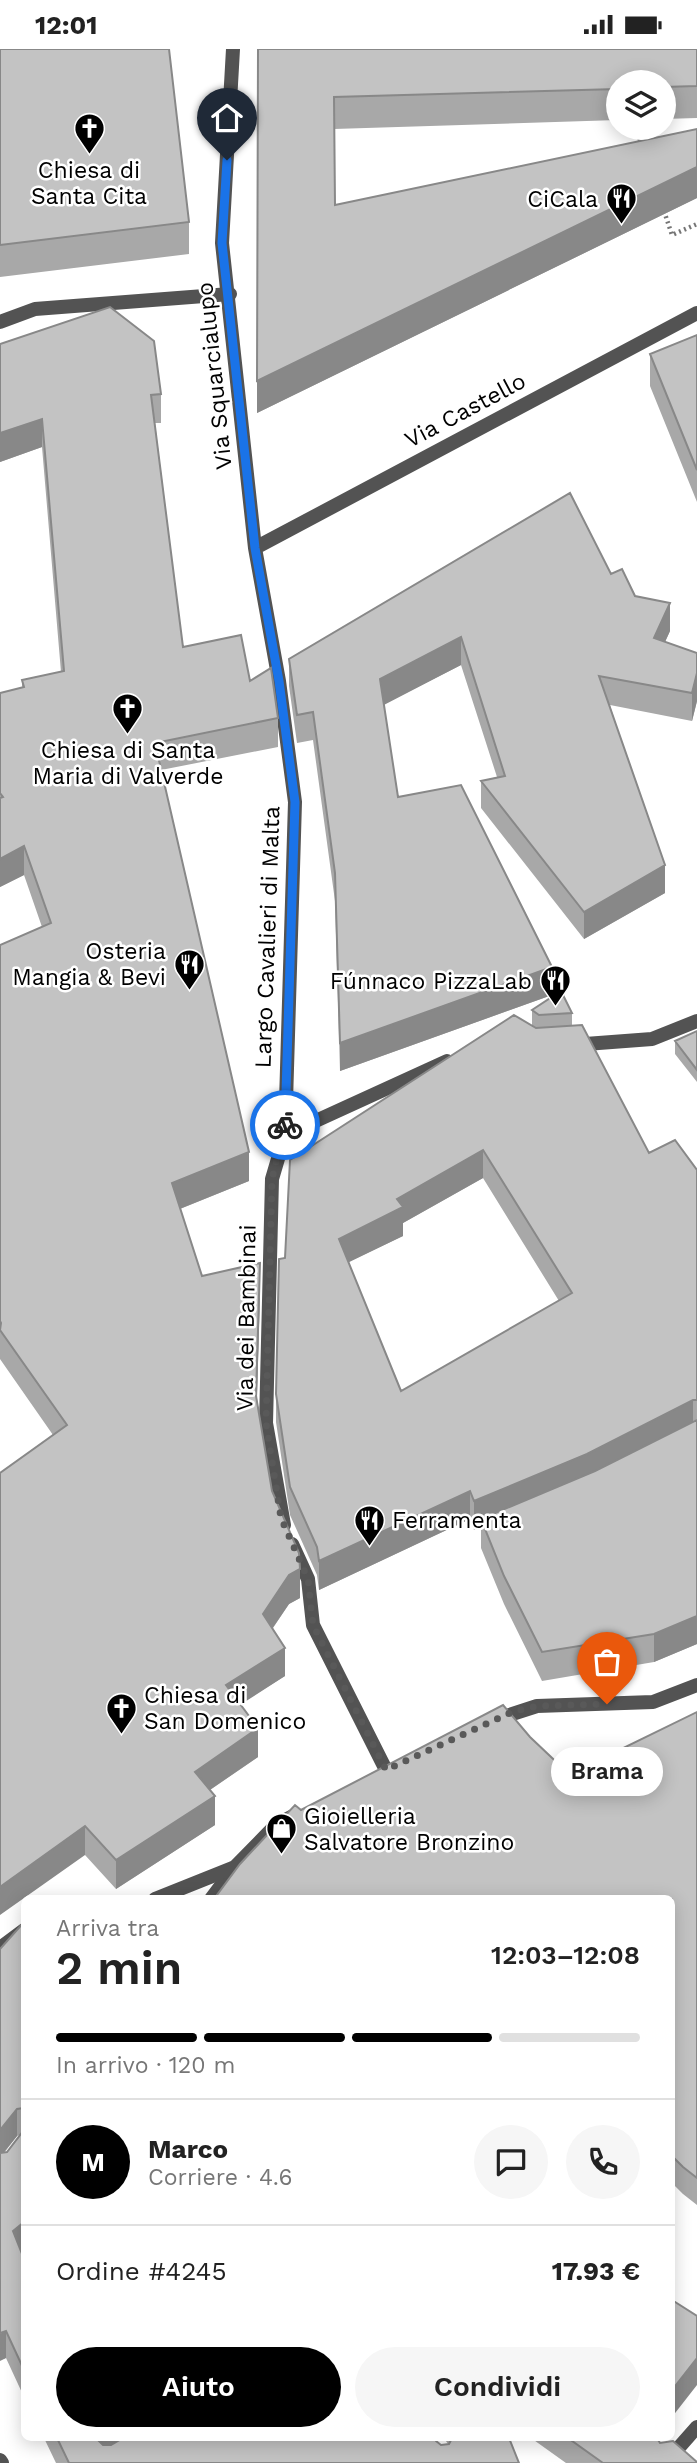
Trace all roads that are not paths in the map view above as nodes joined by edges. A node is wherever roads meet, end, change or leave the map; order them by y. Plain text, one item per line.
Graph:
1 (233, 49) edge
2 (230, 294) junction
3 (697, 313) edge
4 (0, 323) edge
5 (255, 548) junction
6 (281, 695) joint
7 (697, 1021) edge
8 (562, 1045) edge
9 (464, 1053) edge
10 (285, 1135) junction
11 (272, 1179) joint
12 (697, 1685) edge
13 (474, 1729) edge
14 (386, 1770) edge
15 (313, 1806) edge
16 (235, 1867) junction
17 (165, 1895) edge
18 (214, 1895) edge
19 (21, 1932) edge
20 (0, 1948) edge
21 (697, 2427) edge
22 (666, 2462) edge

1 - 2 street, Via Squarcialupo
2 - 4 street
2 - 5 street, Via Squarcialupo
3 - 5 street, Via Castello
5 - 6 street, Via Squarcialupo
6 - 10 street, Largo Cavalieri di Malta
7 - 8 street
9 - 10 street
10 - 11 street, Largo Cavalieri di Malta
11 - 14 street, Via dei Bambinai
12 - 13 street
15 - 16 street
16 - 17 street
16 - 18 street
19 - 20 street
21 - 22 street

